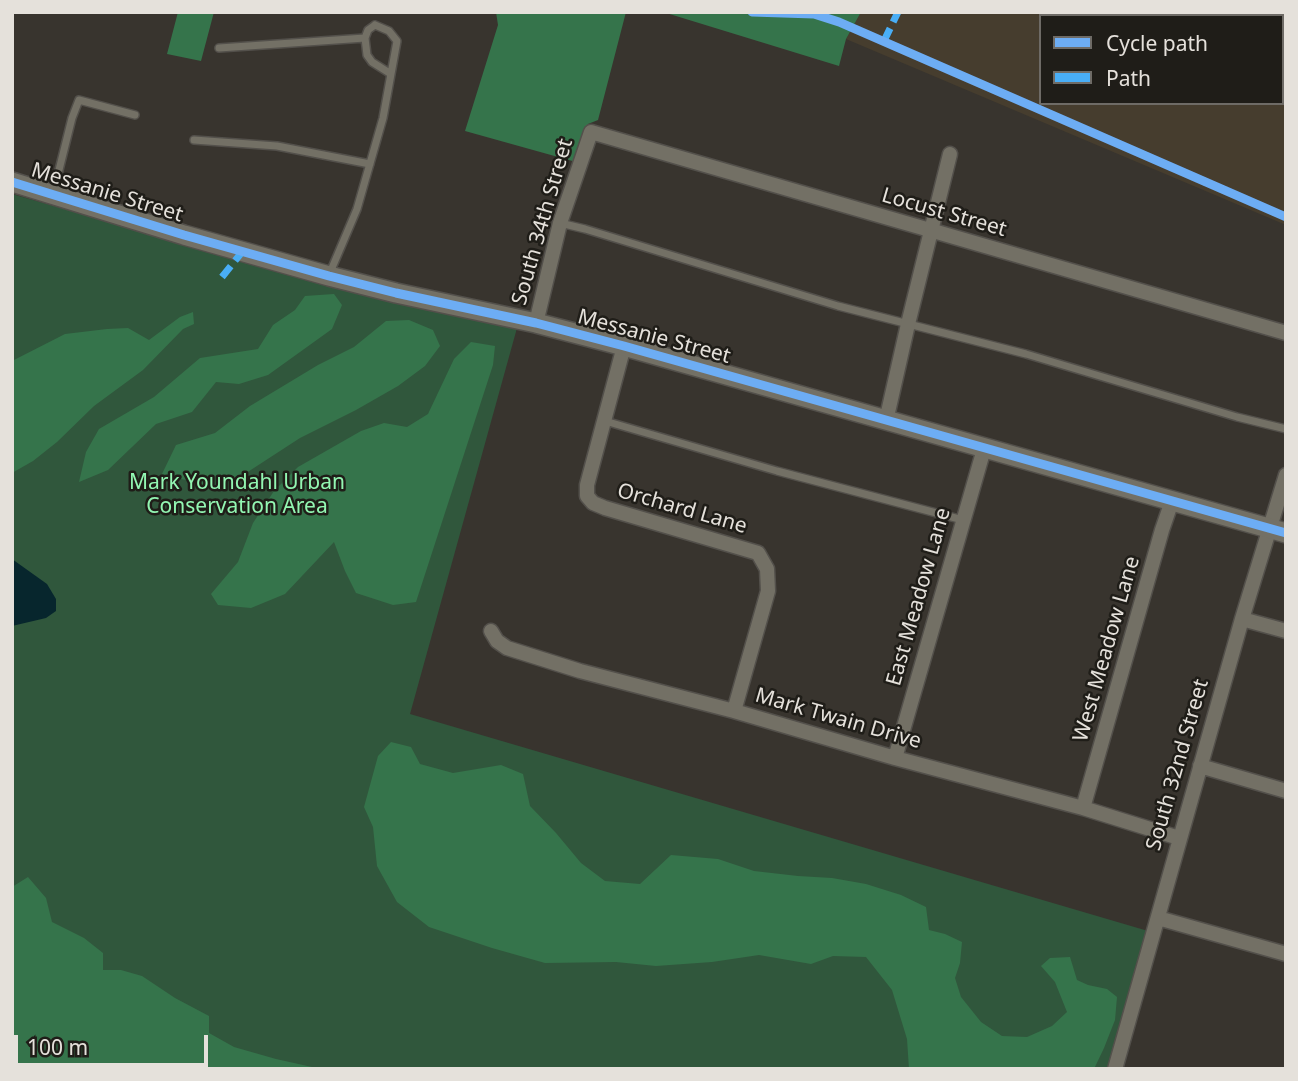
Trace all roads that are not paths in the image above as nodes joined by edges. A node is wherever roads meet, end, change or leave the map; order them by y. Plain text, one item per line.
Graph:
1 (365, 38) junction
2 (219, 48) dead end
3 (391, 74) junction
4 (135, 115) dead end
5 (591, 132) joint
6 (194, 139) dead end
7 (950, 154) dead end
8 (370, 164) junction
9 (12, 182) edge
10 (53, 194) junction
11 (561, 223) junction
12 (932, 231) junction
13 (329, 276) junction
14 (536, 323) junction
15 (908, 324) junction
16 (1286, 333) edge
17 (624, 346) junction
18 (605, 421) junction
19 (886, 421) junction
20 (1286, 429) edge
21 (984, 449) junction
22 (1286, 475) edge
23 (1172, 501) junction
24 (964, 520) junction
25 (1278, 530) edge
26 (1242, 619) junction
27 (491, 631) dead end
28 (1286, 631) edge
29 (734, 711) junction
30 (895, 758) junction
31 (1200, 766) junction
32 (1286, 791) edge
33 (1083, 808) junction
34 (1179, 838) junction
35 (1158, 918) junction
36 (1286, 954) edge
37 (1115, 1069) edge

1 - 2 lane
1 - 3 lane
1 - 3 lane
3 - 8 lane
4 - 10 lane
5 - 11 street, South 34th Street
5 - 12 street, Locust Street
6 - 8 lane
7 - 12 street
8 - 13 lane
9 - 10 street, Messanie Street
10 - 13 street, Messanie Street
11 - 14 street, South 34th Street
11 - 15 lane
12 - 15 street
12 - 16 street, Locust Street
13 - 14 street, Messanie Street
14 - 17 street, Messanie Street
15 - 19 street
15 - 20 lane
17 - 18 street, Orchard Lane
17 - 19 street, Messanie Street
18 - 24 lane
18 - 29 street, Orchard Lane
19 - 21 street, Messanie Street
21 - 23 street, Messanie Street
21 - 24 street, East Meadow Lane
22 - 25 street, South 32nd Street
23 - 25 street, Messanie Street
23 - 33 street, West Meadow Lane
24 - 30 street, East Meadow Lane
25 - 26 street, South 32nd Street
26 - 28 street
26 - 31 street, South 32nd Street
27 - 29 street, Mark Twain Drive
29 - 30 street, Mark Twain Drive
30 - 33 street, Mark Twain Drive
31 - 32 street
31 - 34 street, South 32nd Street
33 - 34 street, Mark Twain Drive
34 - 35 street, South 32nd Street
35 - 36 street
35 - 37 street, South 32nd Street

